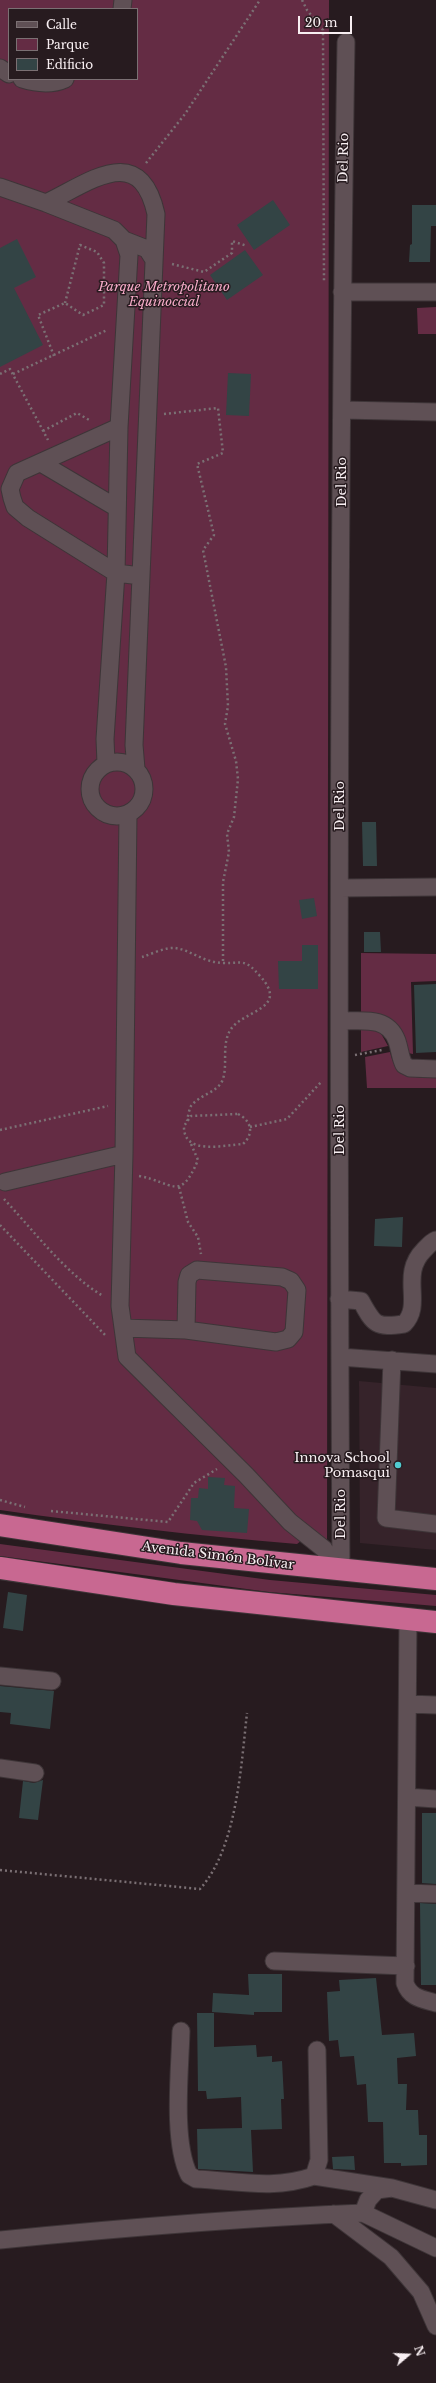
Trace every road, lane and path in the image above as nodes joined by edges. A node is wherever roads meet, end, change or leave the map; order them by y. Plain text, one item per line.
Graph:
1 (260, 0) edge
2 (302, 0) edge
3 (346, 42) dead end
4 (25, 80) edge
5 (63, 80) edge
6 (135, 176) junction
7 (0, 187) edge
8 (46, 203) junction
9 (124, 240) junction
10 (247, 246) dead end
11 (154, 260) junction
12 (324, 284) dead end
13 (342, 292) junction
14 (436, 292) edge
15 (65, 303) junction
16 (114, 328) dead end
17 (54, 356) junction
18 (0, 374) edge
19 (13, 374) junction
20 (342, 410) junction
21 (436, 412) edge
22 (147, 416) junction
23 (95, 423) dead end
24 (119, 427) junction
25 (43, 431) junction
26 (56, 456) junction
27 (41, 464) junction
28 (117, 508) junction
29 (116, 573) junction
30 (141, 576) junction
31 (106, 763) junction
32 (136, 769) junction
33 (128, 814) junction
34 (436, 887) edge
35 (340, 888) junction
36 (126, 960) junction
37 (224, 963) junction
38 (341, 1021) junction
39 (398, 1047) junction
40 (341, 1057) junction
41 (436, 1069) edge
42 (324, 1079) dead end
43 (124, 1102) junction
44 (187, 1121) junction
45 (250, 1128) junction
46 (0, 1130) edge
47 (190, 1143) junction
48 (124, 1154) junction
49 (124, 1173) junction
50 (178, 1187) junction
51 (2, 1188) edge
52 (0, 1225) edge
53 (436, 1240) edge
54 (197, 1270) junction
55 (339, 1299) junction
56 (120, 1306) junction
57 (123, 1328) junction
58 (186, 1330) junction
59 (127, 1357) junction
60 (340, 1357) junction
61 (392, 1360) junction
62 (436, 1364) edge
63 (231, 1460) junction
64 (0, 1500) edge
65 (31, 1509) dead end
66 (46, 1511) dead end
67 (436, 1524) edge
68 (0, 1525) edge
69 (0, 1568) edge
70 (335, 1569) junction
71 (436, 1579) edge
72 (408, 1620) junction
73 (436, 1622) edge
74 (0, 1676) edge
75 (52, 1681) dead end
76 (408, 1704) junction
77 (436, 1705) edge
78 (247, 1713) dead end
79 (0, 1768) edge
80 (35, 1773) dead end
81 (407, 1797) junction
82 (436, 1798) edge
83 (0, 1870) edge
84 (406, 1894) junction
85 (436, 1894) edge
86 (274, 1961) dead end
87 (406, 1966) junction
88 (436, 2003) edge
89 (181, 2031) dead end
90 (317, 2050) dead end
91 (314, 2176) junction
92 (392, 2188) junction
93 (436, 2200) edge
94 (363, 2213) junction
95 (334, 2214) junction
96 (0, 2240) edge
97 (436, 2248) edge
98 (436, 2326) edge

1 - 6 path
2 - 12 path
3 - 13 street, Del Rio
4 - 5 street
6 - 8 street
6 - 11 street
7 - 8 street
8 - 9 street
9 - 11 street
9 - 24 street
10 - 11 path
11 - 22 street
13 - 14 street
13 - 20 street, Del Rio
15 - 15 path
15 - 17 path
16 - 17 path
17 - 19 path
18 - 19 path
19 - 25 path
20 - 21 street
20 - 35 street, Del Rio
22 - 30 street
22 - 37 path
23 - 25 path
24 - 26 street
24 - 28 street
25 - 26 path
26 - 27 street
27 - 28 street
27 - 29 street
28 - 29 street
29 - 30 street
29 - 31 street
30 - 32 street
31 - 32 street
31 - 33 street
32 - 33 street
33 - 36 street
34 - 35 street
35 - 38 street, Del Rio
36 - 37 path
36 - 43 street
37 - 44 path
38 - 39 street
38 - 40 street, Del Rio
39 - 40 path
39 - 41 street
40 - 55 street, Del Rio
42 - 45 path
43 - 46 path
43 - 48 street
44 - 45 path
44 - 47 path
45 - 47 path
47 - 50 path
48 - 49 street
48 - 51 street
49 - 50 path
49 - 56 street
50 - 54 path
51 - 56 path
52 - 59 path
53 - 55 street
54 - 58 street
54 - 58 street
55 - 60 street, Del Rio
56 - 57 street
57 - 58 street
57 - 59 street
59 - 63 street
60 - 61 street
60 - 70 street, Del Rio
61 - 62 street
61 - 67 street
63 - 66 path
63 - 70 street
64 - 65 path
68 - 70 highway, Avenida Simón Bolívar
69 - 72 highway
70 - 71 highway, Avenida Simón Bolívar
72 - 73 highway
72 - 76 street
74 - 75 street
76 - 77 street
76 - 81 street
78 - 83 path
79 - 80 street
81 - 82 street
81 - 84 street
84 - 85 street
84 - 87 street
86 - 87 street
87 - 88 street
89 - 91 street
90 - 91 street
91 - 92 street
92 - 93 street
92 - 94 street
94 - 95 street
94 - 97 street
95 - 96 street
95 - 98 street

